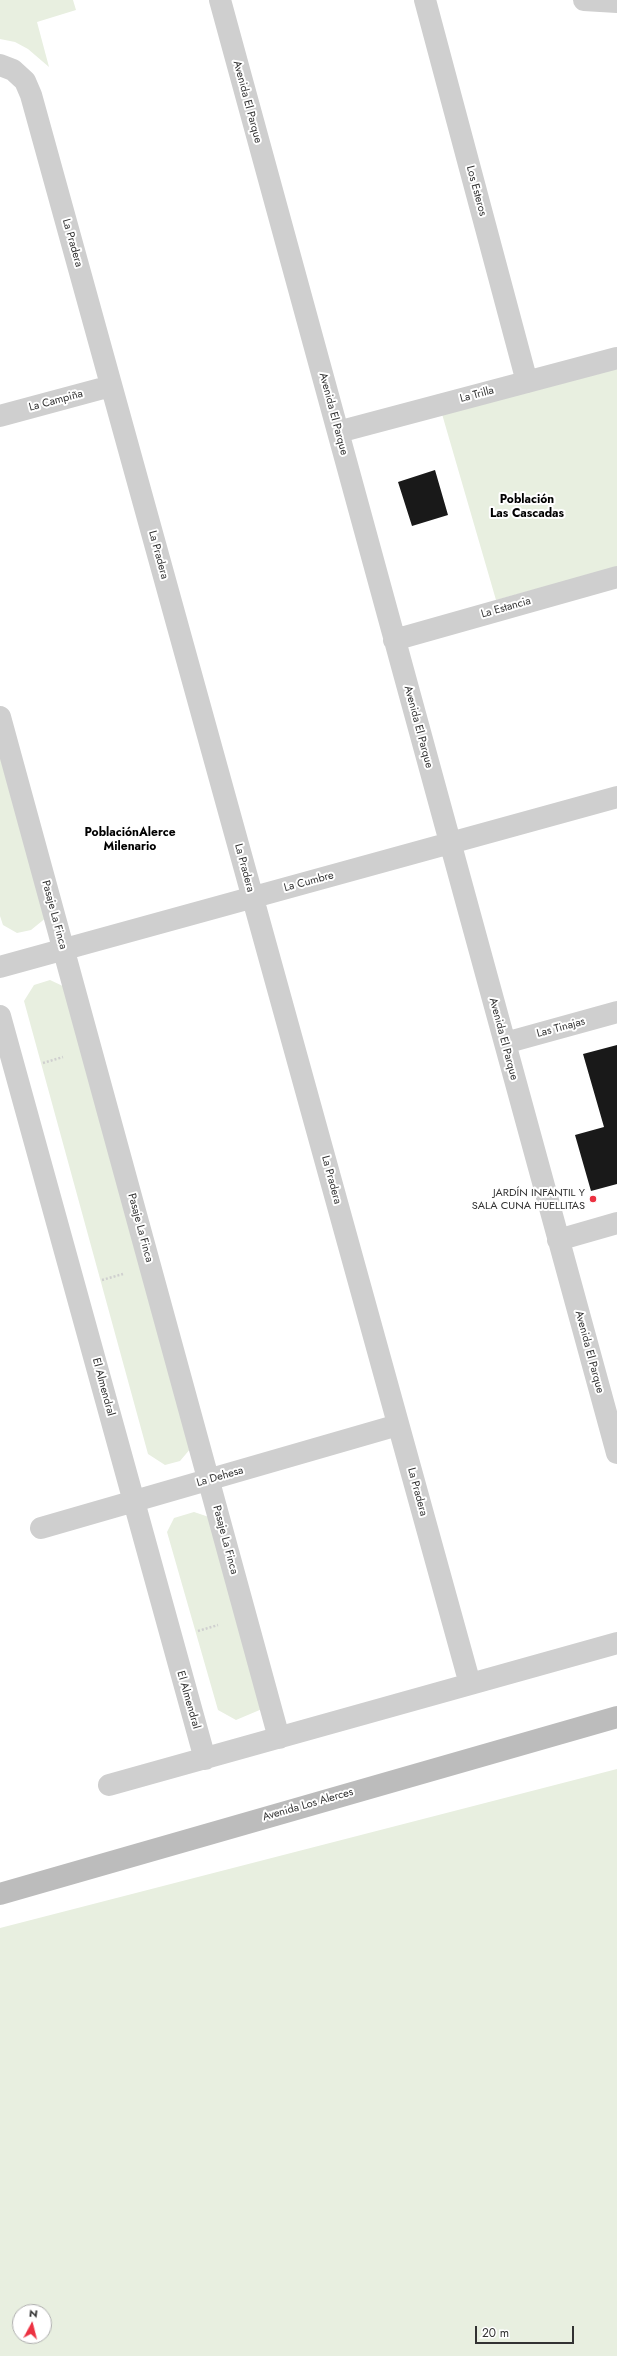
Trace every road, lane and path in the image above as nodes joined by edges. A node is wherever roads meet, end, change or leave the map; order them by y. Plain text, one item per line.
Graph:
1 (220, 0) edge
2 (425, 0) edge
3 (584, 0) edge
4 (617, 2) edge
5 (0, 65) edge
6 (617, 358) edge
7 (527, 382) junction
8 (111, 386) junction
9 (0, 416) edge
10 (338, 432) junction
11 (617, 577) edge
12 (394, 640) junction
13 (0, 717) edge
14 (617, 797) edge
15 (450, 843) junction
16 (252, 897) junction
17 (63, 950) junction
18 (0, 967) edge
19 (617, 1012) edge
20 (0, 1016) edge
21 (505, 1044) junction
22 (91, 1049) junction
23 (15, 1071) junction
24 (617, 1223) edge
25 (558, 1240) junction
26 (150, 1266) junction
27 (75, 1288) junction
28 (398, 1425) junction
29 (613, 1425) edge
30 (617, 1453) edge
31 (208, 1480) junction
32 (134, 1501) junction
33 (41, 1528) dead end
34 (245, 1616) junction
35 (171, 1639) junction
36 (617, 1643) edge
37 (470, 1684) junction
38 (617, 1717) edge
39 (278, 1738) junction
40 (205, 1759) junction
41 (109, 1785) dead end
42 (0, 1894) edge

1 - 10 street, Avenida El Parque
2 - 7 street, Los Esteros
3 - 4 street
5 - 8 street, La Pradera
6 - 7 street, La Trilla
7 - 10 street, La Trilla
8 - 9 street, La Campiña
8 - 16 street, La Pradera
10 - 12 street, Avenida El Parque
11 - 12 street, La Estancia
12 - 15 street, Avenida El Parque
13 - 17 street, Pasaje La Finca
14 - 15 street, La Cumbre
15 - 16 street, La Cumbre
15 - 21 street, Avenida El Parque
16 - 17 street, La Cumbre
16 - 28 street, La Pradera
17 - 18 street, La Cumbre
17 - 22 street, Pasaje La Finca
19 - 21 street, Las Tinajas
20 - 23 street, El Almendral
21 - 25 street, Avenida El Parque
22 - 23 path
22 - 26 street, Pasaje La Finca
23 - 27 street, El Almendral
24 - 25 street
25 - 29 street, Avenida El Parque
26 - 27 path
26 - 31 street, Pasaje La Finca
27 - 32 street, El Almendral
28 - 31 street, La Dehesa
28 - 37 street, La Pradera
29 - 30 street, Avenida El Parque
31 - 32 street, La Dehesa
31 - 34 street, Pasaje La Finca
32 - 33 street, La Dehesa
32 - 35 street, El Almendral
34 - 35 path
34 - 39 street, Pasaje La Finca
35 - 40 street, El Almendral
36 - 37 street
37 - 39 street
38 - 42 main road, Avenida Los Alerces
39 - 40 street
40 - 41 street

